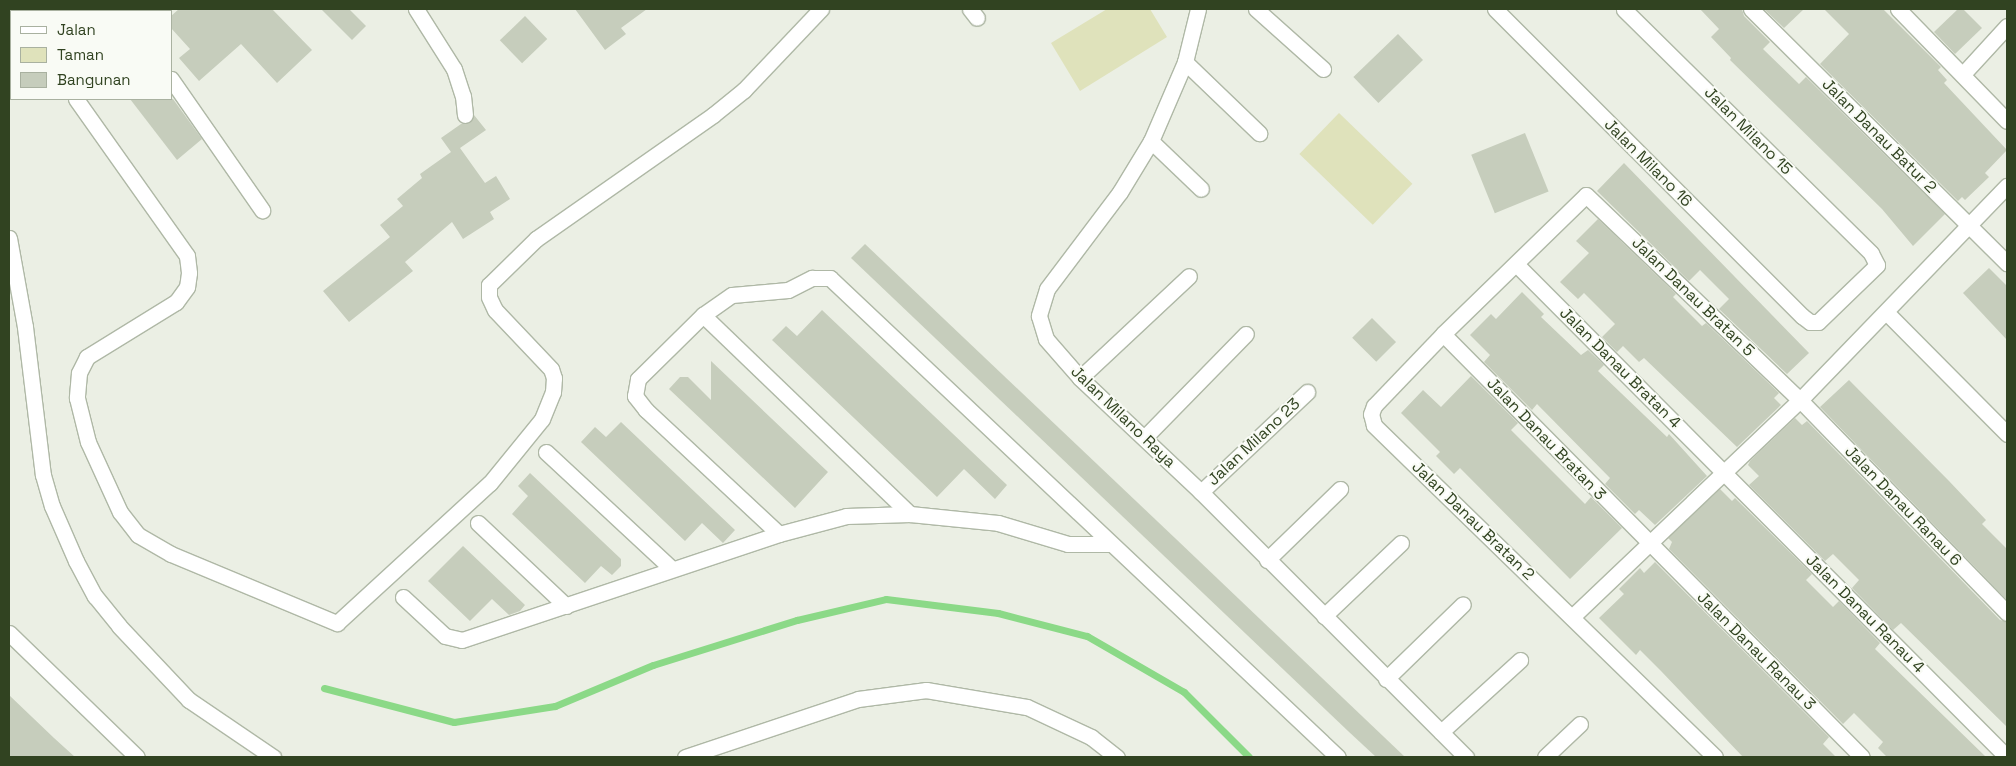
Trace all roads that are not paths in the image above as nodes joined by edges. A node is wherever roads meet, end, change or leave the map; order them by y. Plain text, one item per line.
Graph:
1 (416, 9) edge
2 (821, 9) edge
3 (1198, 9) edge
4 (1256, 9) edge
5 (1495, 9) edge
6 (1624, 9) edge
7 (1751, 9) edge
8 (1898, 9) edge
9 (2007, 26) edge
10 (1185, 62) junction
11 (1323, 68) dead end
12 (1963, 74) junction
13 (172, 80) edge
14 (77, 100) edge
15 (464, 115) dead end
16 (2007, 121) edge
17 (1259, 133) dead end
18 (1151, 141) junction
19 (2007, 186) edge
20 (1201, 189) dead end
21 (262, 210) dead end
22 (1970, 226) junction
23 (9, 238) edge
24 (1871, 253) joint
25 (2007, 263) edge
26 (1516, 264) junction
27 (1189, 276) dead end
28 (1886, 312) junction
29 (703, 315) junction
30 (1246, 334) dead end
31 (1443, 334) junction
32 (1080, 378) junction
33 (1307, 392) dead end
34 (1800, 400) junction
35 (2007, 434) edge
36 (1145, 437) junction
37 (546, 452) dead end
38 (1724, 472) junction
39 (1340, 489) dead end
40 (1201, 492) junction
41 (910, 514) junction
42 (478, 523) dead end
43 (779, 534) junction
44 (1400, 543) dead end
45 (1110, 544) junction
46 (1649, 544) junction
47 (1267, 560) junction
48 (672, 569) junction
49 (403, 597) dead end
50 (1463, 604) dead end
51 (566, 606) junction
52 (2007, 613) edge
53 (1324, 616) junction
54 (1572, 616) junction
55 (9, 633) edge
56 (1520, 660) dead end
57 (1386, 679) junction
58 (1580, 724) dead end
59 (1440, 732) junction
60 (264, 756) edge
61 (137, 757) edge
62 (685, 757) edge
63 (1117, 757) edge
64 (1338, 757) edge
65 (1466, 757) edge
66 (1544, 757) edge
67 (1715, 757) edge
68 (1862, 757) edge
69 (2007, 757) edge

1 - 15 street
2 - 14 street
3 - 10 street, Jalan Milano Raya
4 - 11 street
5 - 24 street, Jalan Milano 16
6 - 24 street, Jalan Milano 15
7 - 22 street, Jalan Danau Batur 2
8 - 12 street
9 - 12 street
10 - 17 street
10 - 18 street, Jalan Milano Raya
12 - 16 street
13 - 21 street
18 - 20 street
18 - 32 street, Jalan Milano Raya
19 - 22 street
22 - 25 street, Jalan Danau Batur 2
22 - 28 street
23 - 60 street
26 - 31 street
26 - 34 street, Jalan Danau Bratan 5
26 - 38 street, Jalan Danau Bratan 4
27 - 32 street
28 - 34 street
28 - 35 street
29 - 41 street
29 - 43 street
29 - 45 street
30 - 36 street
31 - 46 street, Jalan Danau Bratan 3
31 - 54 street, Jalan Danau Bratan 2
32 - 36 street, Jalan Milano Raya
33 - 40 street, Jalan Milano 23
34 - 38 street
34 - 52 street, Jalan Danau Ranau 6
36 - 40 street, Jalan Milano Raya
37 - 48 street
38 - 46 street
38 - 69 street, Jalan Danau Ranau 4
39 - 47 street
40 - 47 street, Jalan Milano Raya
41 - 43 street
41 - 45 street
42 - 51 street
43 - 48 street
44 - 53 street
45 - 64 street
46 - 54 street
46 - 68 street, Jalan Danau Ranau 3
47 - 53 street, Jalan Milano Raya
48 - 51 street
49 - 51 street
50 - 57 street
53 - 57 street, Jalan Milano Raya
54 - 67 street, Jalan Danau Bratan 2
55 - 61 street
56 - 59 street
57 - 59 street, Jalan Milano Raya
58 - 66 street
59 - 65 street, Jalan Milano Raya
62 - 63 street

